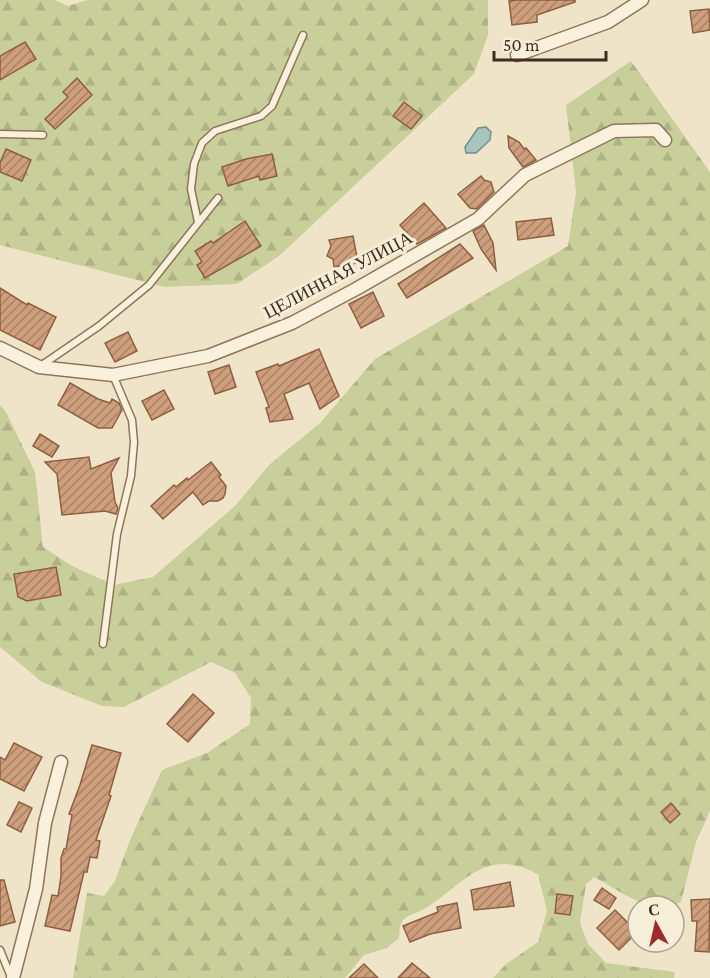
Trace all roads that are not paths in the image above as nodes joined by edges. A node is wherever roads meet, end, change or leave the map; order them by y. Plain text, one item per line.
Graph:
1 (642, 0) edge
2 (303, 35) dead end
3 (517, 55) dead end
4 (0, 134) edge
5 (44, 135) dead end
6 (665, 140) dead end
7 (218, 198) dead end
8 (198, 222) junction
9 (0, 348) edge
10 (39, 367) junction
11 (113, 375) junction
12 (104, 644) dead end
13 (61, 762) dead end
14 (0, 950) edge
15 (12, 978) edge

1 - 3 street
2 - 8 lane
4 - 5 lane
6 - 11 street, ЦЕЛИННАЯ УЛИЦА
7 - 8 lane
8 - 10 lane
9 - 10 street, ЦЕЛИННАЯ УЛИЦА
10 - 11 street, ЦЕЛИННАЯ УЛИЦА
11 - 12 lane
13 - 15 street
14 - 15 lane

